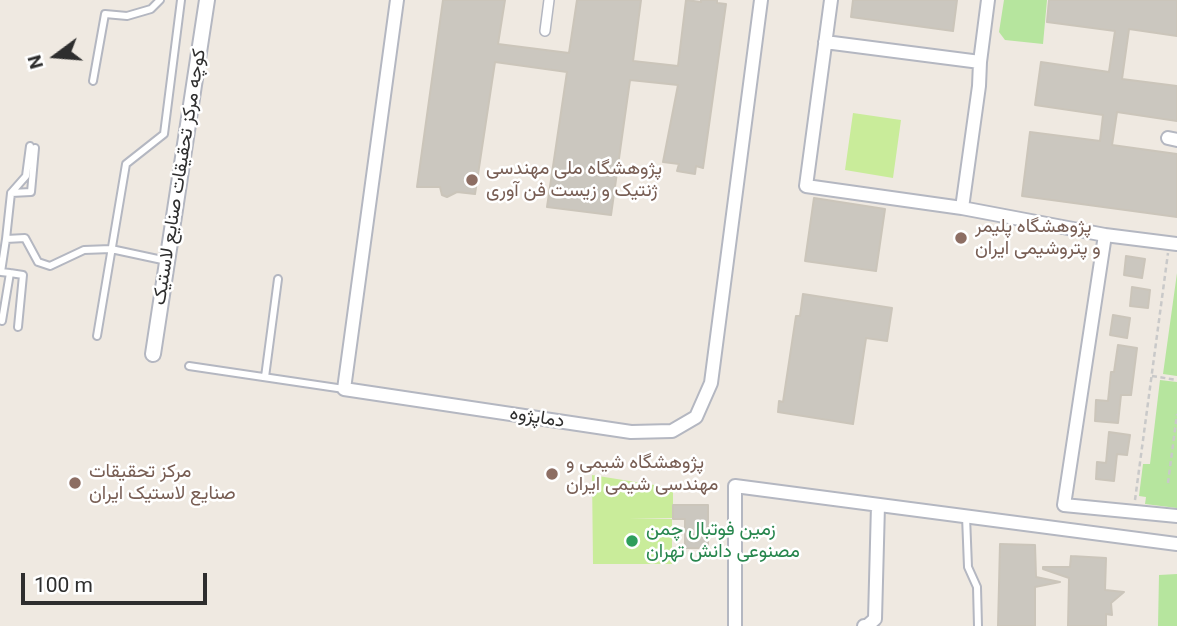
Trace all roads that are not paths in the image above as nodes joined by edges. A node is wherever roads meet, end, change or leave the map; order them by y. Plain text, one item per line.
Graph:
1 (160, 0) edge
2 (181, 0) edge
3 (207, 0) edge
4 (397, 0) edge
5 (549, 0) edge
6 (761, 0) edge
7 (831, 0) edge
8 (988, 0) edge
9 (545, 31) dead end
10 (825, 42) junction
11 (980, 62) junction
12 (93, 81) dead end
13 (10, 193) junction
14 (962, 208) junction
15 (1105, 234) junction
16 (6, 239) junction
17 (1173, 244) edge
18 (111, 249) junction
19 (167, 261) junction
20 (10, 274) junction
21 (278, 279) dead end
22 (2, 321) dead end
23 (18, 327) dead end
24 (97, 336) dead end
25 (153, 354) dead end
26 (189, 366) dead end
27 (265, 377) junction
28 (344, 388) junction
29 (878, 505) junction
30 (966, 516) junction
31 (1177, 516) edge
32 (1177, 544) edge
33 (735, 626) edge
34 (863, 626) edge
35 (978, 626) edge

1 - 12 lane
2 - 18 lane
3 - 19 street, کوچه مرکز تحقیقات صنایع لاستیک
4 - 28 street
5 - 9 street
6 - 28 street, دماپژوه
7 - 10 street
8 - 11 street
10 - 11 street
10 - 14 street
11 - 14 street
13 - 13 lane
13 - 16 lane
14 - 15 street
15 - 17 street
15 - 31 street
16 - 18 lane
16 - 20 lane
18 - 19 lane
18 - 24 lane
19 - 25 street, کوچه مرکز تحقیقات صنایع لاستیک
20 - 22 lane
20 - 23 lane
21 - 27 lane
26 - 27 lane
27 - 28 lane
29 - 30 street
29 - 33 street
29 - 34 street
30 - 32 street
30 - 35 lane

